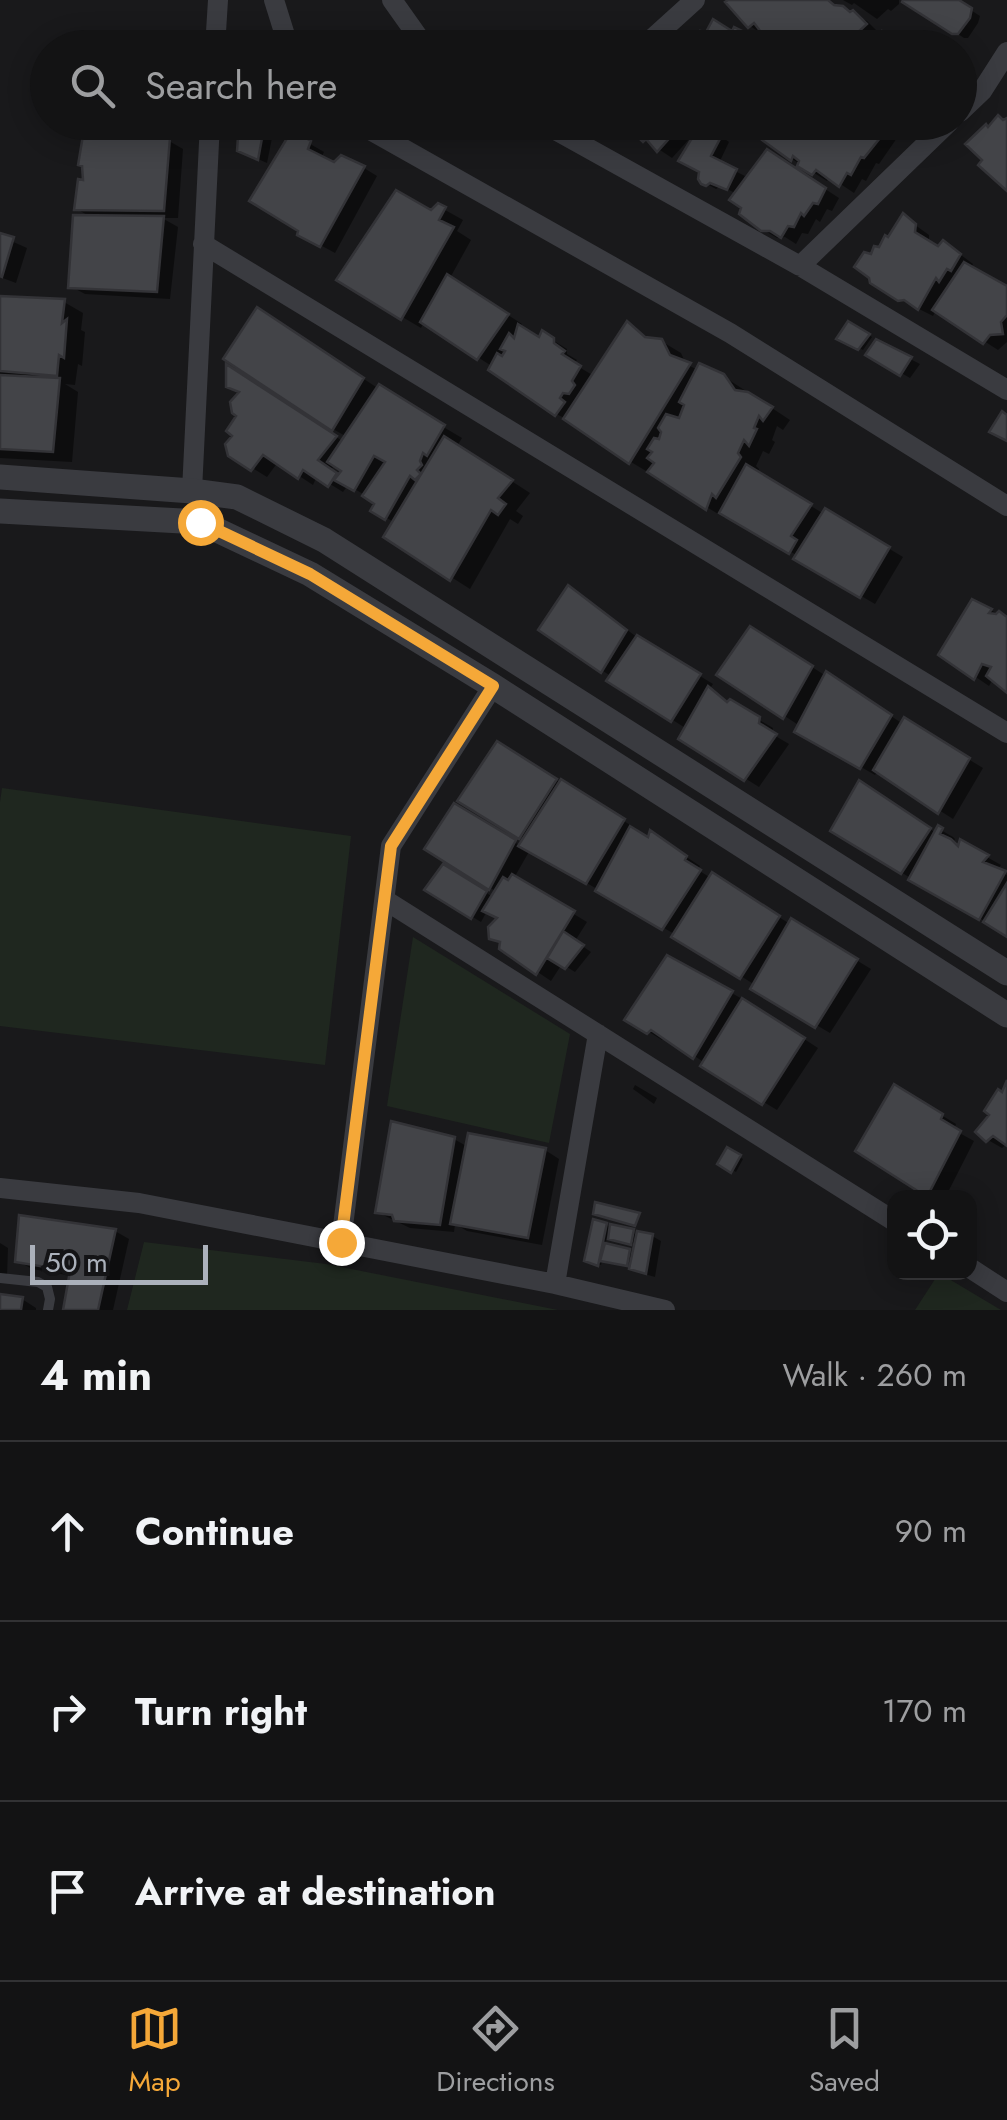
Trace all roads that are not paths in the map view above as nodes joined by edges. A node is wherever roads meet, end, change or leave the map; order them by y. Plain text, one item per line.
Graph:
1 (218, 0) edge
2 (274, 0) edge
3 (392, 0) edge
4 (696, 0) edge
5 (216, 30) edge
6 (283, 30) edge
7 (413, 30) edge
8 (662, 30) edge
9 (1007, 52) edge
10 (977, 95) edge
11 (209, 140) edge
12 (388, 140) edge
13 (577, 140) edge
14 (930, 140) edge
15 (203, 244) junction
16 (800, 266) junction
17 (1006, 388) edge
18 (0, 477) edge
19 (192, 491) junction
20 (1007, 506) edge
21 (0, 510) edge
22 (493, 686) junction
23 (1007, 734) edge
24 (384, 900) junction
25 (1007, 973) edge
26 (1007, 1015) edge
27 (598, 1034) junction
28 (0, 1188) edge
29 (887, 1217) edge
30 (341, 1242) junction
31 (977, 1273) edge
32 (0, 1278) edge
33 (556, 1284) junction
34 (1007, 1292) edge
35 (48, 1310) edge
36 (666, 1310) edge

1 - 5 street
2 - 6 street
3 - 7 street
4 - 8 street
9 - 10 street
11 - 15 street
12 - 20 street
13 - 16 street
14 - 16 street
15 - 19 street
15 - 23 street
16 - 17 street
18 - 19 street
19 - 25 street
21 - 22 street
22 - 24 street
22 - 26 street
24 - 27 street
24 - 30 street
27 - 29 street
27 - 33 street
28 - 30 street
30 - 33 street
31 - 34 street
32 - 35 lane
33 - 36 street

